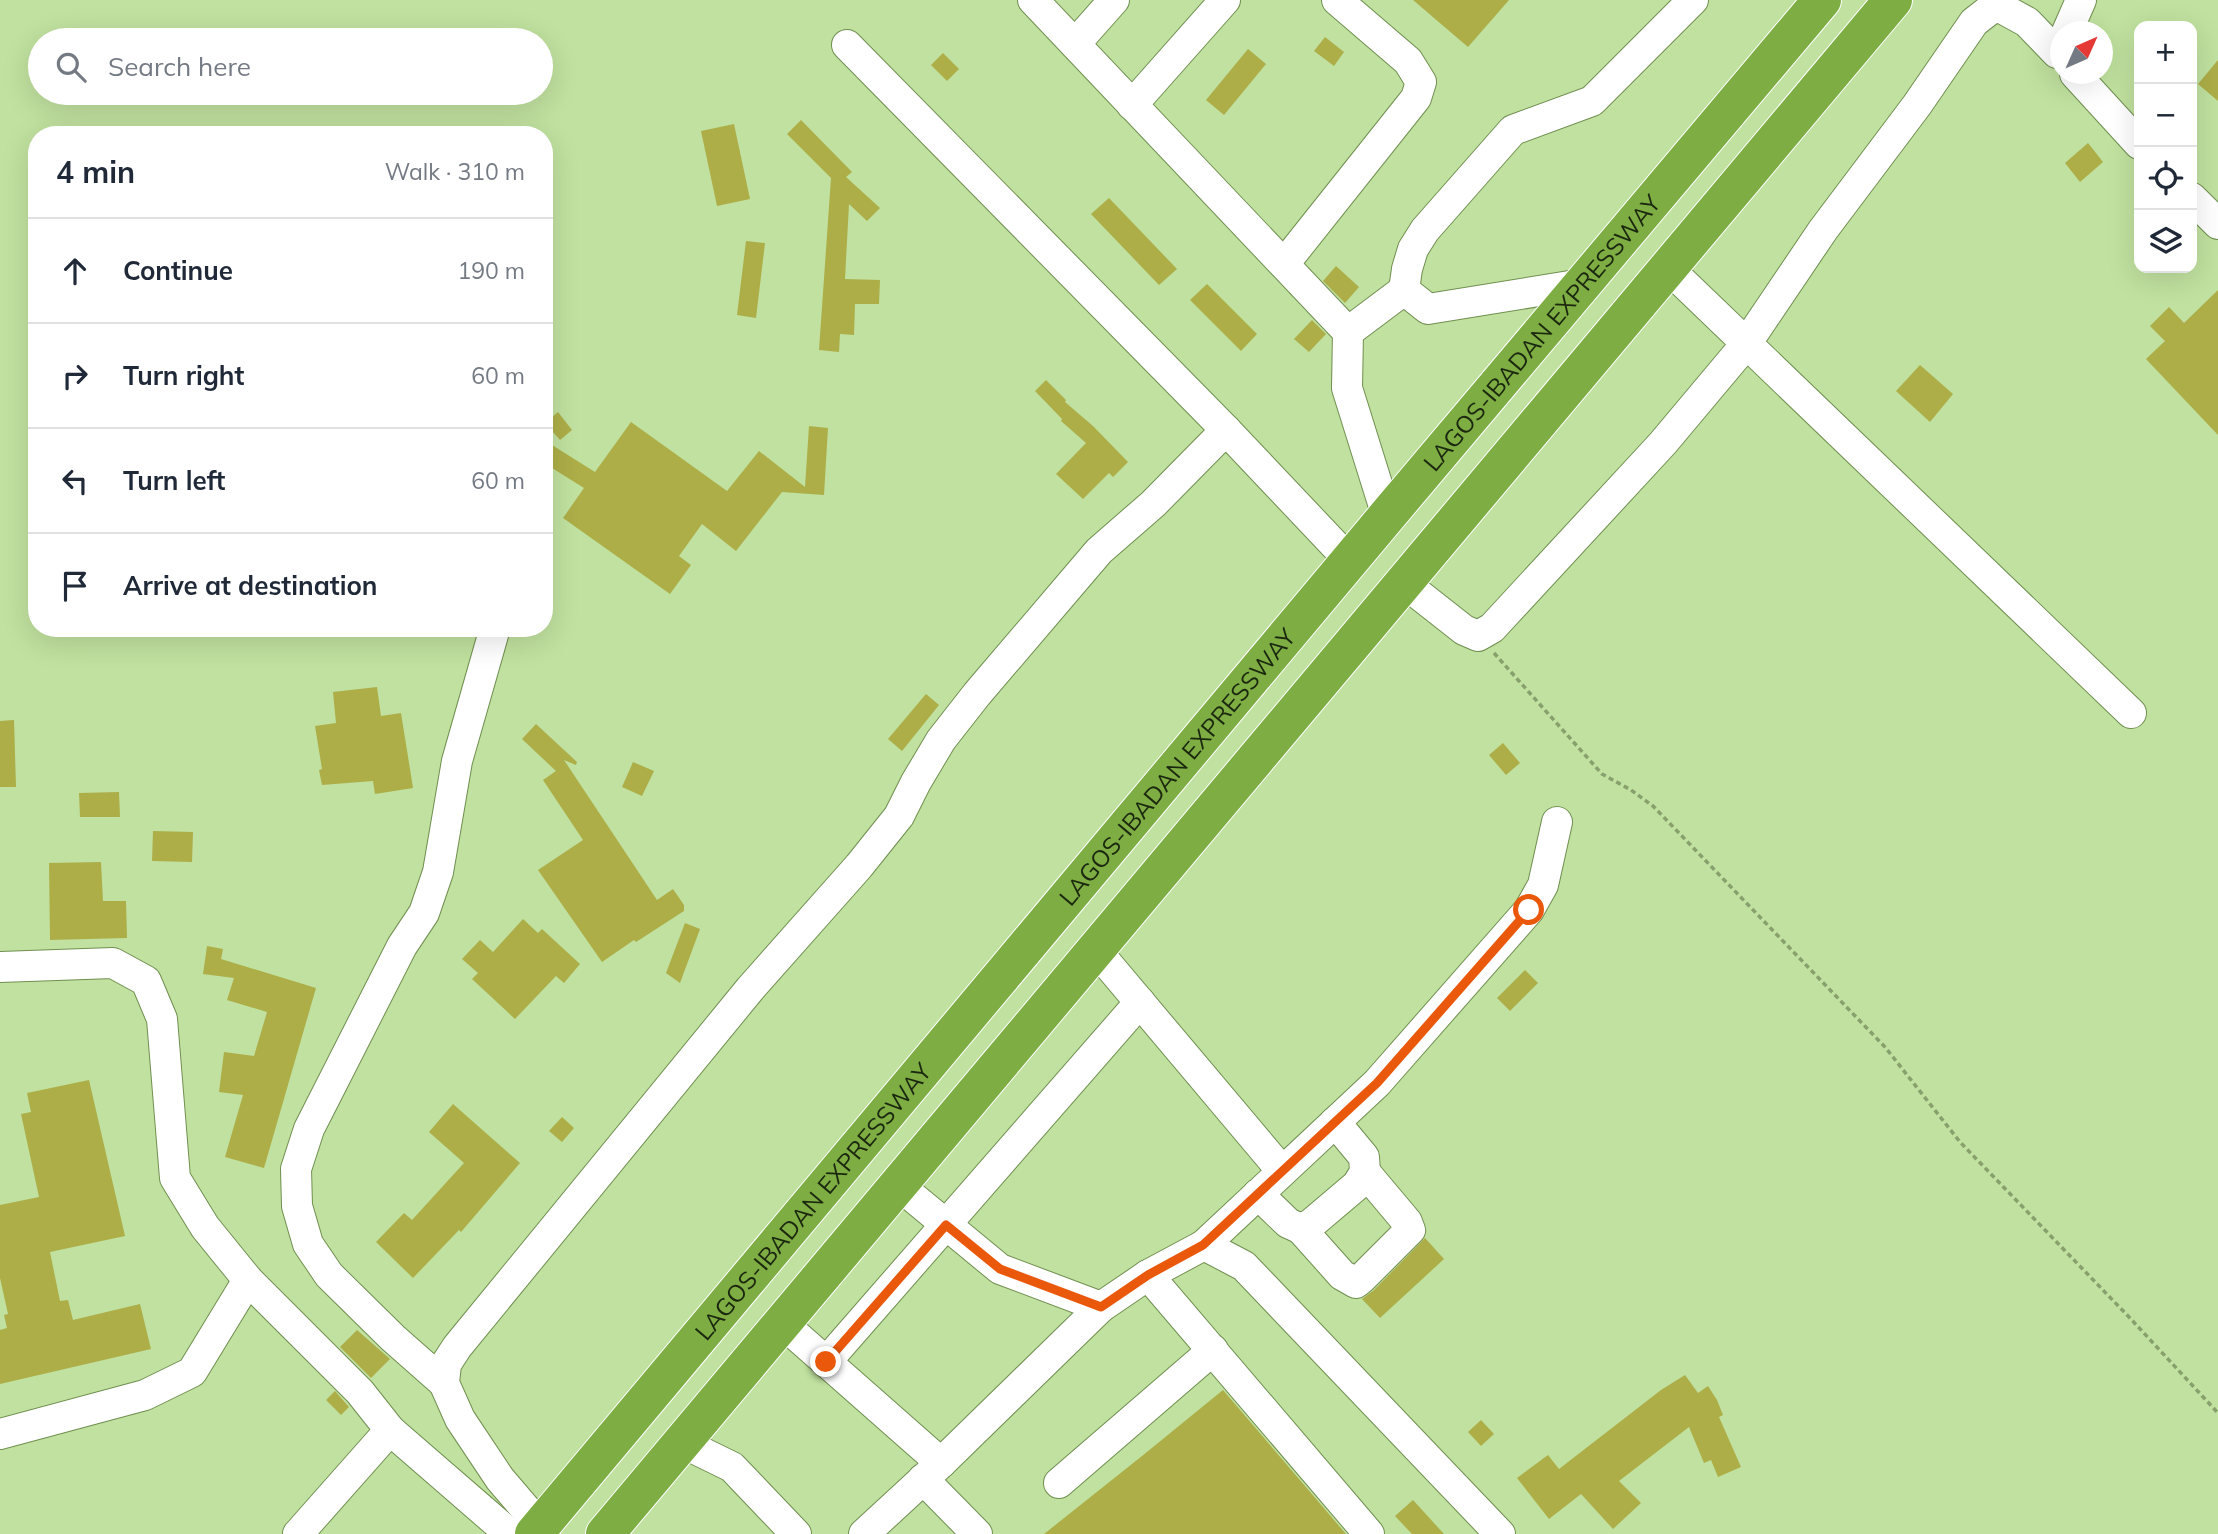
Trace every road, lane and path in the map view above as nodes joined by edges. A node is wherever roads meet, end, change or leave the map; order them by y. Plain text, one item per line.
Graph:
1 (1033, 0) edge
2 (1114, 0) edge
3 (1225, 0) edge
4 (1337, 0) edge
5 (1693, 0) edge
6 (1822, 0) edge
7 (1893, 0) edge
8 (2081, 0) edge
9 (2074, 21) edge
10 (2050, 41) edge
11 (1075, 44) junction
12 (846, 45) dead end
13 (2090, 84) edge
14 (1132, 105) junction
15 (2134, 138) edge
16 (2197, 203) edge
17 (2218, 223) edge
18 (1284, 264) junction
19 (1668, 268) junction
20 (1582, 284) junction
21 (1404, 290) junction
22 (1348, 332) junction
23 (1746, 344) junction
24 (1226, 430) junction
25 (1387, 516) junction
26 (1349, 560) junction
27 (1403, 582) junction
28 (1478, 636) junction
29 (492, 637) edge
30 (2131, 713) dead end
31 (1557, 822) dead end
32 (1095, 949) junction
33 (0, 967) edge
34 (1140, 1002) junction
35 (1335, 1122) junction
36 (1282, 1171) junction
37 (1365, 1172) junction
38 (897, 1184) junction
39 (1258, 1194) junction
40 (946, 1225) junction
41 (1301, 1228) junction
42 (1203, 1245) junction
43 (1148, 1275) junction
44 (248, 1280) junction
45 (1101, 1307) junction
46 (781, 1322) junction
47 (1213, 1350) junction
48 (826, 1362) junction
49 (443, 1383) junction
50 (2218, 1413) edge
51 (390, 1430) junction
52 (0, 1434) edge
53 (681, 1442) junction
54 (932, 1471) junction
55 (1059, 1483) dead end
56 (510, 1529) edge
57 (298, 1534) edge
58 (605, 1534) edge
59 (796, 1534) edge
60 (864, 1534) edge
61 (977, 1534) edge
62 (1369, 1534) edge
63 (1500, 1534) edge

1 - 11 street
2 - 11 street
3 - 14 street
4 - 18 street
5 - 21 street
6 - 20 highway, LAGOS-IBADAN EXPRESSWAY
7 - 19 highway
8 - 9 street
10 - 23 street
11 - 14 street
12 - 24 street
13 - 15 street
14 - 18 street
16 - 17 street
18 - 22 street
19 - 23 street
19 - 27 highway
20 - 21 street
20 - 25 highway, LAGOS-IBADAN EXPRESSWAY
21 - 22 street
22 - 25 street
23 - 28 street
23 - 30 street
24 - 26 street
24 - 49 street
25 - 26 highway, LAGOS-IBADAN EXPRESSWAY
26 - 56 highway, LAGOS-IBADAN EXPRESSWAY
27 - 28 street
27 - 32 highway
28 - 50 path
29 - 49 street
31 - 35 street
32 - 34 street
32 - 38 highway
33 - 44 street
34 - 36 street
34 - 40 street
35 - 36 street
35 - 37 street
36 - 39 street
37 - 41 street
37 - 41 street
38 - 40 street
38 - 46 highway
39 - 41 street
39 - 42 street
40 - 45 street
40 - 48 street
42 - 43 street
42 - 63 street
43 - 45 street
43 - 47 street
44 - 51 street
44 - 52 street
45 - 54 street
46 - 48 street
46 - 53 highway
47 - 55 street
47 - 62 street
48 - 54 street
49 - 56 street
51 - 56 street
51 - 57 street
53 - 58 highway
53 - 59 street
54 - 60 street
54 - 61 street

